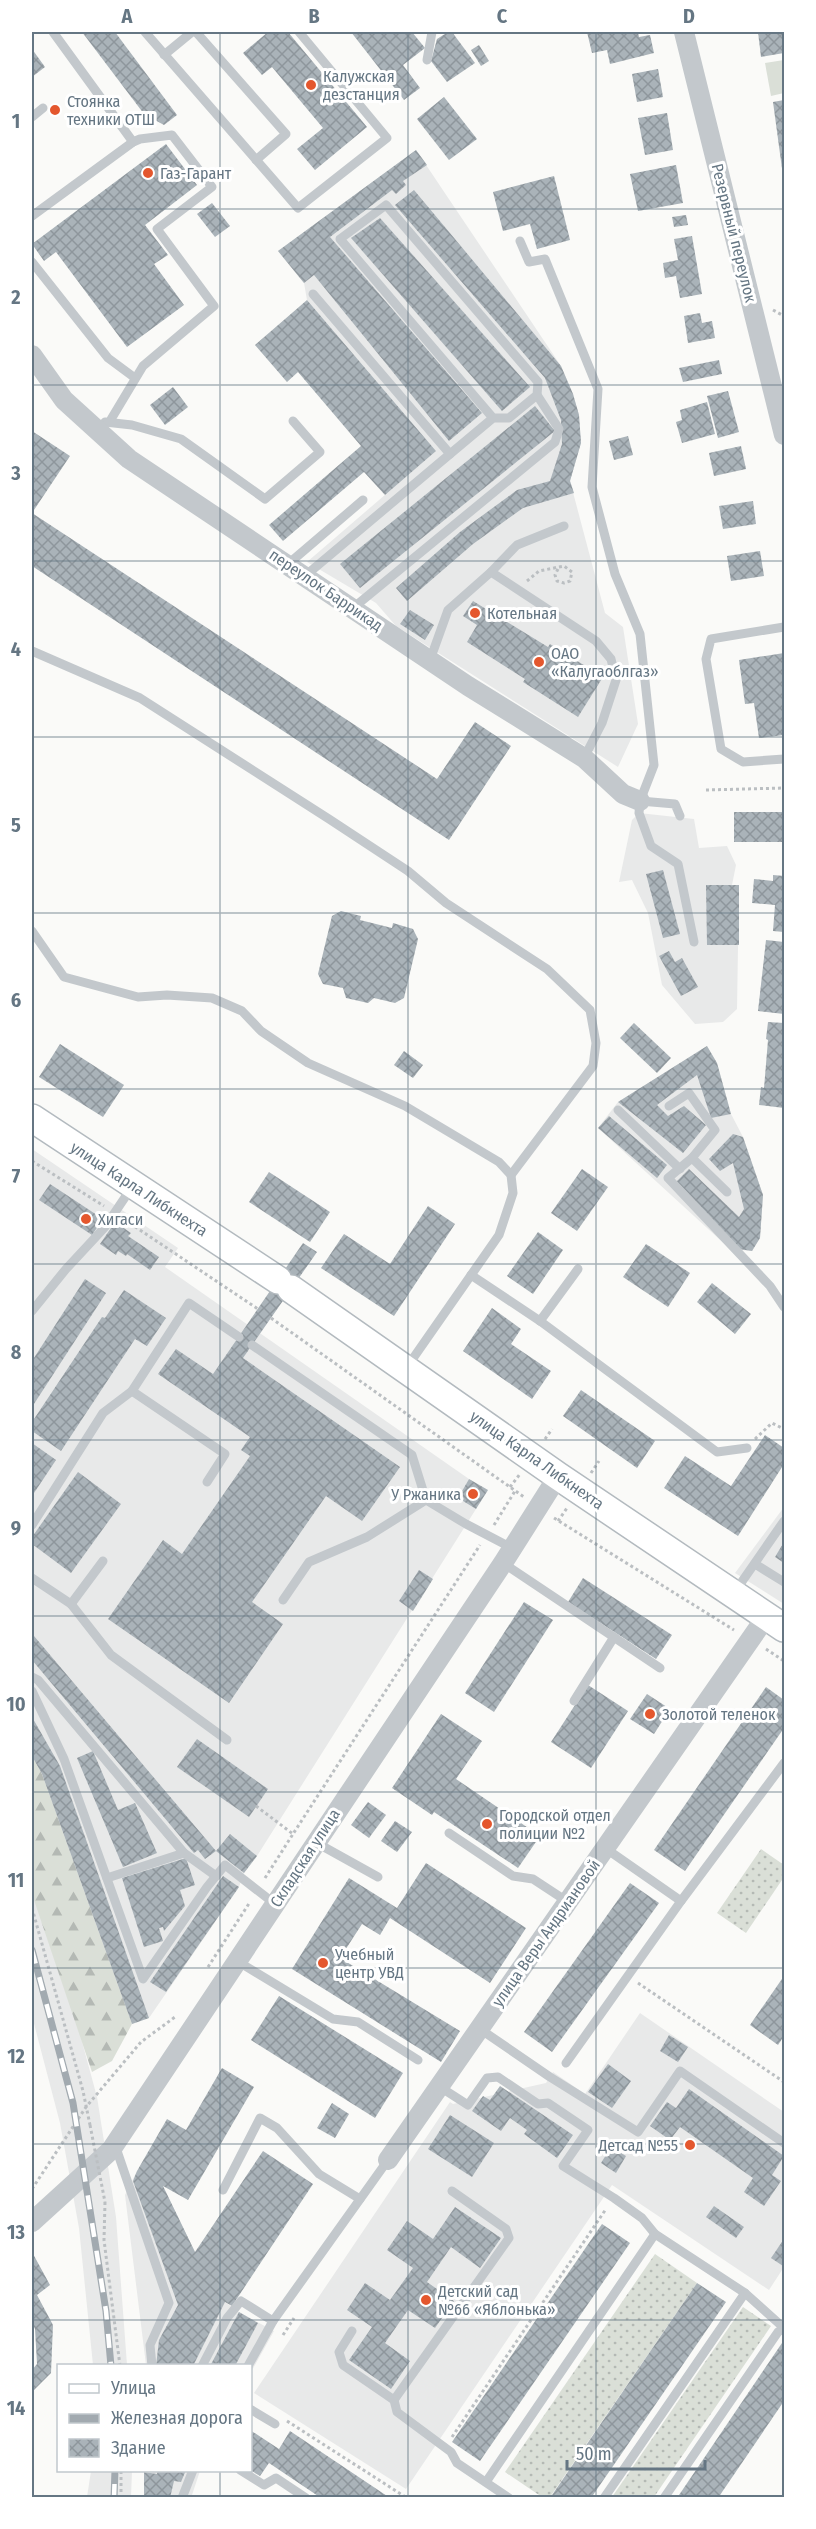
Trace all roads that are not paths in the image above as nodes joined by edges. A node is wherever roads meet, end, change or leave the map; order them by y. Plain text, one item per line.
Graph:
1 (53, 32) edge
2 (145, 32) edge
3 (194, 32) edge
4 (299, 32) edge
5 (432, 32) edge
6 (684, 32) edge
7 (164, 55) junction
8 (427, 60) dead end
9 (43, 108) dead end
10 (32, 117) edge
11 (133, 142) junction
12 (256, 160) junction
13 (32, 216) edge
14 (520, 241) dead end
15 (32, 262) edge
16 (313, 294) dead end
17 (33, 359) edge
18 (135, 378) junction
19 (537, 395) junction
20 (493, 418) junction
21 (293, 421) dead end
22 (101, 423) junction
23 (784, 435) edge
24 (450, 454) junction
25 (363, 500) dead end
26 (564, 526) dead end
27 (287, 565) junction
28 (491, 572) junction
29 (304, 576) junction
30 (353, 608) junction
31 (784, 627) edge
32 (32, 651) edge
33 (430, 660) junction
34 (584, 758) junction
35 (784, 759) edge
36 (640, 801) junction
37 (680, 816) dead end
38 (32, 931) edge
39 (694, 942) dead end
40 (669, 1106) dead end
41 (618, 1110) dead end
42 (32, 1118) edge
43 (692, 1158) junction
44 (680, 1169) junction
45 (510, 1175) junction
46 (133, 1185) junction
47 (727, 1192) dead end
48 (578, 1269) dead end
49 (471, 1275) junction
50 (784, 1307) edge
51 (32, 1311) edge
52 (540, 1321) junction
53 (238, 1336) dead end
54 (252, 1345) dead end
55 (406, 1369) junction
56 (132, 1391) junction
57 (747, 1448) road end
58 (558, 1476) junction
59 (207, 1482) dead end
60 (426, 1500) junction
61 (784, 1521) edge
62 (32, 1525) edge
63 (507, 1555) junction
64 (103, 1561) dead end
65 (755, 1564) junction
66 (32, 1578) edge
67 (784, 1582) edge
68 (733, 1595) junction
69 (283, 1600) dead end
70 (71, 1604) junction
71 (775, 1623) edge
72 (614, 1637) junction
73 (660, 1668) dead end
74 (32, 1677) edge
75 (32, 1691) edge
76 (574, 1701) dead end
77 (227, 1740) dead end
78 (784, 1763) edge
79 (449, 1833) dead end
80 (315, 1842) junction
81 (605, 1848) junction
82 (184, 1853) junction
83 (216, 1876) junction
84 (378, 1877) dead end
85 (107, 1878) junction
86 (681, 1901) junction
87 (568, 1902) junction
88 (274, 1904) junction
89 (237, 1961) junction
90 (480, 2029) junction
91 (418, 2060) dead end
92 (566, 2063) dead end
93 (440, 2087) junction
94 (784, 2143) edge
95 (115, 2145) junction
96 (388, 2160) joint
97 (223, 2190) dead end
98 (452, 2191) dead end
99 (360, 2199) junction
100 (32, 2222) edge
101 (655, 2234) junction
102 (745, 2293) junction
103 (273, 2321) junction
104 (784, 2328) edge
105 (352, 2331) dead end
106 (152, 2364) edge
107 (203, 2364) edge
108 (249, 2364) edge
109 (394, 2400) junction
110 (252, 2410) edge
111 (275, 2424) road end
112 (192, 2472) edge
113 (243, 2472) edge
114 (486, 2482) junction
115 (497, 2494) edge
116 (182, 2498) edge
117 (306, 2498) edge
118 (509, 2498) edge
119 (604, 2498) edge
120 (664, 2498) edge

1 - 11 lane
2 - 7 lane
3 - 7 lane
3 - 12 lane
4 - 12 lane
5 - 8 lane
6 - 23 street, Резервный переулок
7 - 12 lane
9 - 10 lane
11 - 13 lane
11 - 18 lane
14 - 36 lane
15 - 18 lane
16 - 24 lane
17 - 22 street, переулок Баррикад
18 - 22 lane
19 - 20 lane
19 - 20 lane
19 - 30 lane
20 - 24 lane
21 - 22 lane
22 - 27 street, переулок Баррикад
24 - 29 lane
25 - 27 lane
26 - 28 lane
27 - 29 street, переулок Баррикад
28 - 33 lane
28 - 34 lane
29 - 30 street, переулок Баррикад
30 - 33 street, переулок Баррикад
31 - 35 lane
32 - 45 lane
33 - 34 street, переулок Баррикад
34 - 36 street, переулок Баррикад
36 - 37 lane
36 - 39 lane
38 - 45 lane
40 - 43 lane
41 - 44 lane
42 - 46 main road, улица Карла Либкнехта
43 - 44 lane
43 - 47 lane
44 - 50 lane
45 - 49 lane
46 - 51 lane
46 - 55 main road, улица Карла Либкнехта
48 - 52 lane
49 - 52 lane
49 - 55 lane
52 - 57 lane
53 - 56 lane
54 - 60 lane
55 - 58 main road, улица Карла Либкнехта
56 - 59 lane
56 - 62 lane
58 - 63 street, Складская улица
58 - 68 main road, улица Карла Либкнехта
60 - 63 lane
60 - 69 lane
61 - 65 lane
63 - 72 lane
63 - 80 street, Складская улица
64 - 70 lane
65 - 67 lane
65 - 68 lane
66 - 70 lane
68 - 71 main road, улица Карла Либкнехта
70 - 77 lane
71 - 81 street, улица Веры Андриановой
72 - 73 lane
72 - 76 lane
74 - 82 lane
75 - 85 lane
78 - 86 lane
79 - 87 lane
80 - 84 lane
80 - 88 street, Складская улица
81 - 86 lane
81 - 87 street, улица Веры Андриановой
82 - 83 lane
82 - 85 lane
83 - 85 lane
83 - 88 lane
86 - 92 lane
87 - 90 street, улица Веры Андриановой
88 - 89 street, Складская улица
89 - 91 lane
89 - 95 street, Складская улица
90 - 93 street, улица Веры Андриановой
90 - 94 lane
93 - 96 street, улица Веры Андриановой
93 - 101 lane
95 - 100 street, Складская улица
95 - 106 lane
96 - 99 lane
97 - 99 lane
98 - 109 lane
99 - 103 lane
101 - 102 lane
101 - 114 lane
102 - 104 lane
102 - 119 lane
103 - 107 lane
103 - 108 lane
104 - 120 lane
105 - 109 lane
109 - 114 lane
110 - 111 lane
112 - 116 lane
113 - 117 lane
114 - 115 lane
115 - 118 lane

